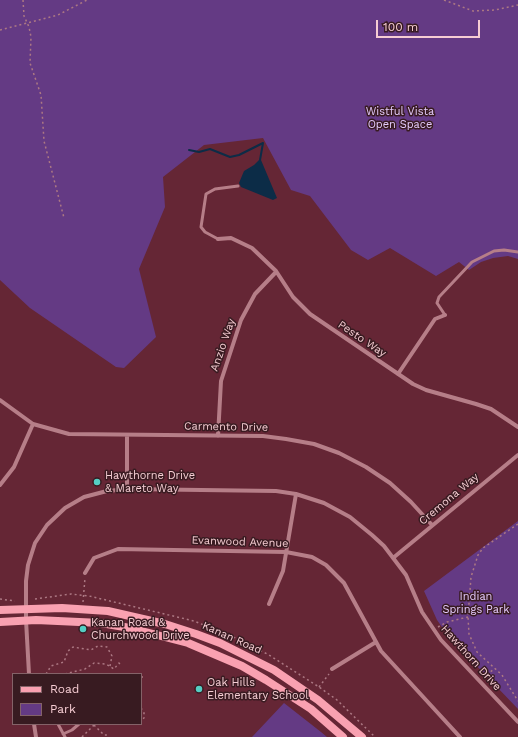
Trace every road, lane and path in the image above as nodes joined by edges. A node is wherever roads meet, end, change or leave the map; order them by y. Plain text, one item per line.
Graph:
1 (23, 0) edge
2 (87, 0) edge
3 (444, 0) edge
4 (518, 5) edge
5 (27, 23) junction
6 (0, 30) edge
7 (238, 186) dead end
8 (64, 218) dead end
9 (218, 240) joint
10 (518, 252) edge
11 (276, 272) junction
12 (445, 316) joint
13 (398, 374) junction
14 (0, 400) edge
15 (33, 424) junction
16 (518, 427) edge
17 (127, 435) junction
18 (218, 436) junction
19 (518, 455) edge
20 (0, 485) edge
21 (127, 489) junction
22 (296, 494) junction
23 (518, 524) edge
24 (432, 525) junction
25 (286, 552) junction
26 (393, 558) junction
27 (85, 572) joint
28 (0, 599) edge
29 (15, 601) dead end
30 (83, 602) dead end
31 (269, 604) dead end
32 (26, 608) junction
33 (0, 610) edge
34 (468, 617) junction
35 (26, 620) junction
36 (0, 622) edge
37 (434, 630) junction
38 (376, 642) junction
39 (122, 665) dead end
40 (110, 666) junction
41 (332, 669) joint
42 (494, 669) junction
43 (29, 673) edge
44 (47, 673) edge
45 (69, 673) edge
46 (480, 682) junction
47 (319, 687) dead end
48 (518, 701) edge
49 (142, 709) edge
50 (142, 720) edge
51 (518, 722) edge
52 (34, 725) edge
53 (59, 725) edge
54 (78, 725) edge
55 (95, 725) edge
56 (64, 735) edge
57 (109, 735) dead end
58 (84, 736) edge
59 (36, 737) edge
60 (343, 737) edge
61 (362, 737) edge
62 (460, 737) edge

1 - 5 path
2 - 5 path
3 - 4 path
5 - 6 path
5 - 8 path
7 - 9 lane
9 - 11 street, Pesto Way
10 - 12 lane
11 - 13 street, Pesto Way
11 - 18 street, Anzio Way
12 - 13 street
13 - 16 street, Pesto Way
14 - 15 street, Carmento Drive
15 - 17 street, Carmento Drive
15 - 20 street
17 - 18 street, Carmento Drive
17 - 21 street
18 - 24 street, Carmento Drive
19 - 24 street, Cremona Way
21 - 22 street, Hawthorn Drive
21 - 32 street, Hawthorn Drive
22 - 25 street
22 - 26 street, Hawthorn Drive
23 - 34 path
24 - 26 street, Cremona Way
25 - 27 street, Evanwood Avenue
25 - 31 street
25 - 38 street, Evanwood Avenue
26 - 37 street, Hawthorn Drive
27 - 30 path
28 - 29 path
32 - 33 main road, Kanan Road
32 - 35 street, Hawthorn Drive
32 - 61 main road, Kanan Road
34 - 37 path
34 - 42 path
35 - 36 main road, Kanan Road
35 - 43 street, Hawthorn Drive
35 - 60 main road, Kanan Road
37 - 46 street, Hawthorn Drive
38 - 41 street
38 - 62 street, Evanwood Avenue
39 - 40 path
40 - 44 path
40 - 45 path
41 - 47 path
42 - 46 path
42 - 48 path
46 - 51 street, Hawthorn Drive
49 - 50 path
52 - 59 street
53 - 56 lane
54 - 56 lane
55 - 57 path
55 - 58 path

